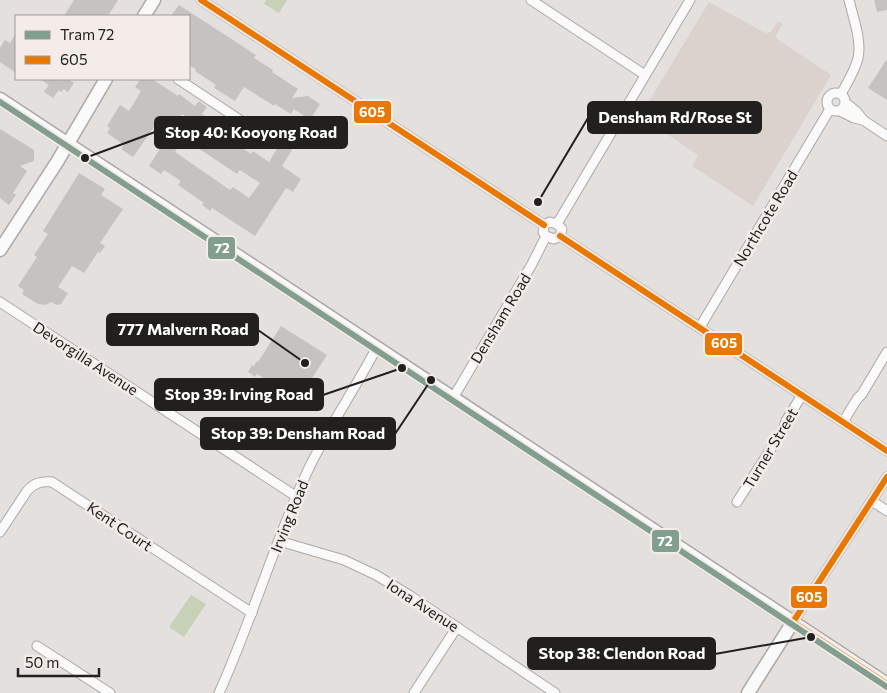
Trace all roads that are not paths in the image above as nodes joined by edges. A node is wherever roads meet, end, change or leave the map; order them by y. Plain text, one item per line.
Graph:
1 (154, 0) edge
2 (201, 0) edge
3 (531, 0) edge
4 (690, 0) edge
5 (849, 0) edge
6 (145, 15) edge
7 (645, 75) junction
8 (105, 80) edge
9 (180, 80) edge
10 (841, 94) junction
11 (0, 99) edge
12 (843, 107) junction
13 (830, 109) junction
14 (887, 136) edge
15 (270, 140) dead end
16 (68, 143) junction
17 (557, 224) junction
18 (544, 225) junction
19 (546, 236) junction
20 (560, 236) junction
21 (0, 250) edge
22 (0, 302) edge
23 (700, 327) junction
24 (376, 347) junction
25 (887, 352) edge
26 (802, 395) junction
27 (453, 398) junction
28 (843, 422) junction
29 (887, 451) edge
30 (887, 477) edge
31 (297, 497) junction
32 (872, 501) junction
33 (737, 502) dead end
34 (887, 511) edge
35 (0, 532) edge
36 (279, 540) junction
37 (252, 613) junction
38 (793, 622) junction
39 (457, 627) junction
40 (37, 646) dead end
41 (887, 684) edge
42 (110, 693) edge
43 (219, 693) edge
44 (414, 693) edge
45 (555, 693) edge
46 (748, 693) edge

1 - 6 main road
2 - 18 street
3 - 7 street
4 - 7 street
5 - 10 street
7 - 17 street
8 - 16 main road
9 - 15 street
10 - 12 street
10 - 13 street
11 - 16 main road
12 - 13 street
12 - 14 street
13 - 23 street, Northcote Road
16 - 21 main road
16 - 24 main road
17 - 18 street
17 - 20 street
18 - 19 street
19 - 20 street
19 - 27 street, Densham Road
20 - 23 street
22 - 31 street, Devorgilla Avenue
23 - 26 street
24 - 27 main road
24 - 31 street, Irving Road
25 - 28 street
26 - 28 street
26 - 33 street, Turner Street
27 - 38 main road
28 - 29 street
30 - 32 street
31 - 36 street, Irving Road
32 - 34 street
32 - 38 street
35 - 37 street, Kent Court
36 - 37 street, Irving Road
36 - 39 street, Iona Avenue
37 - 43 street, Irving Road
38 - 41 main road
38 - 46 main road
39 - 44 street
39 - 45 street, Iona Avenue
40 - 42 street

